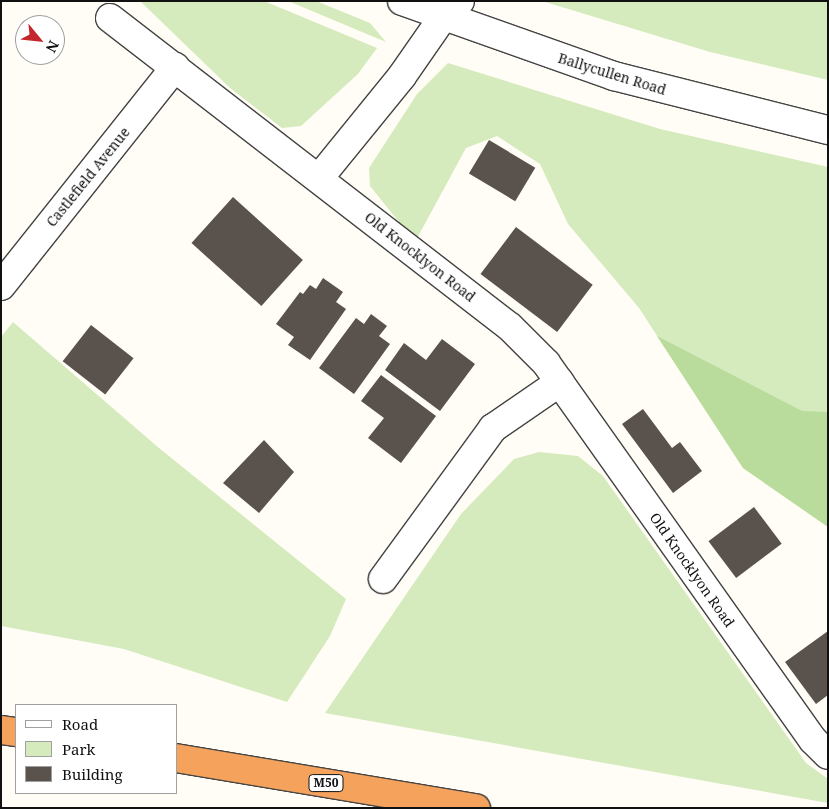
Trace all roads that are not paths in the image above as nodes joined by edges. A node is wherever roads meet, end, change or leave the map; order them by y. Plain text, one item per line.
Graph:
1 (402, 1) edge
2 (451, 9) edge
3 (110, 18) dead end
4 (175, 67) junction
5 (828, 130) edge
6 (320, 177) junction
7 (1, 286) edge
8 (560, 382) junction
9 (383, 579) dead end
10 (1, 730) edge
11 (15, 732) edge
12 (828, 755) edge
13 (178, 758) edge
14 (476, 808) edge

1 - 2 street, Ballycullen Road
2 - 5 street, Ballycullen Road
2 - 6 street
3 - 4 street, Old Knocklyon Road
4 - 6 street, Old Knocklyon Road
4 - 7 street, Castlefield Avenue
6 - 8 street, Old Knocklyon Road
8 - 9 street
8 - 12 street, Old Knocklyon Road
10 - 11 highway
13 - 14 highway, M50

